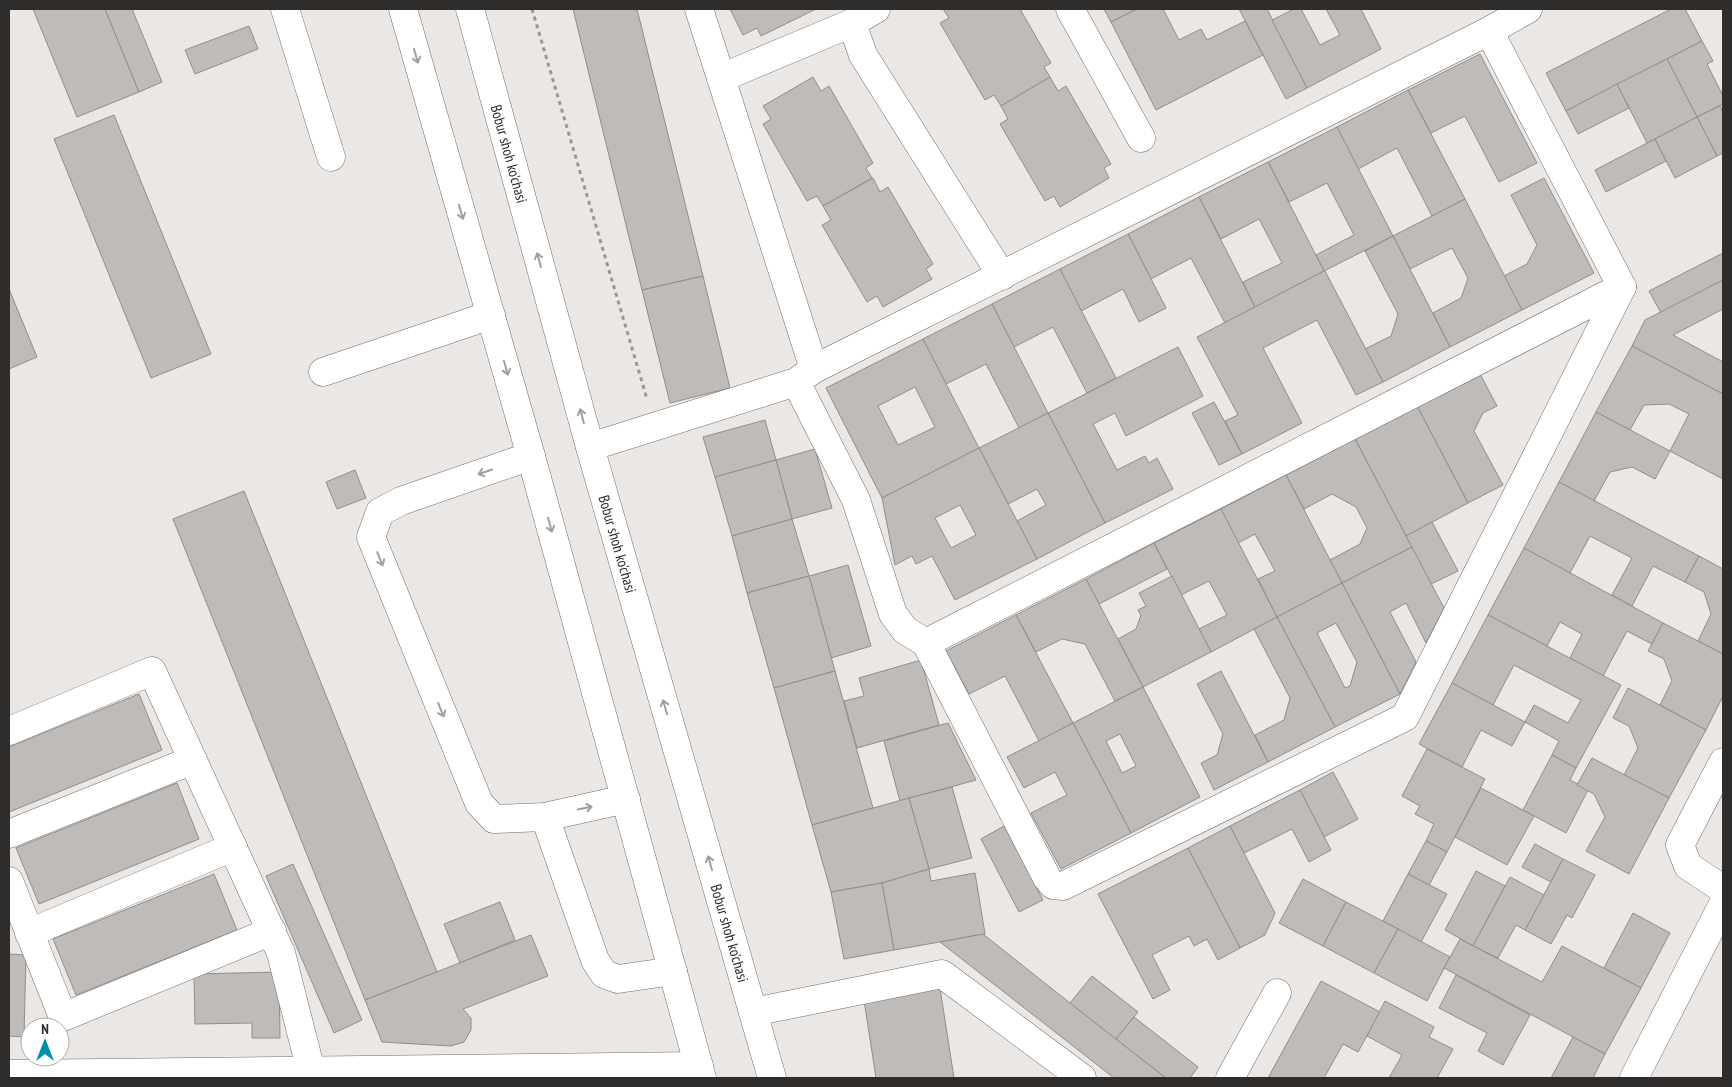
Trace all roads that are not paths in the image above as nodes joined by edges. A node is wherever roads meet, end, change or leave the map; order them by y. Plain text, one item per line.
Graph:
1 (285, 9) edge
2 (403, 9) edge
3 (470, 9) edge
4 (699, 9) edge
5 (876, 9) edge
6 (1070, 9) edge
7 (1528, 9) edge
8 (852, 24) junction
9 (1489, 31) junction
10 (721, 78) junction
11 (1141, 138) dead end
12 (331, 158) dead end
13 (1002, 276) junction
14 (1622, 287) junction
15 (491, 315) junction
16 (323, 372) dead end
17 (805, 375) junction
18 (590, 447) junction
19 (531, 456) junction
20 (926, 643) junction
21 (9, 731) edge
22 (194, 760) junction
23 (1723, 762) edge
24 (626, 800) junction
25 (545, 817) junction
26 (9, 834) edge
27 (233, 847) junction
28 (9, 881) edge
29 (1723, 889) edge
30 (1723, 904) edge
31 (272, 931) junction
32 (30, 933) junction
33 (673, 971) junction
34 (1277, 993) dead end
35 (753, 1012) junction
36 (312, 1071) junction
37 (700, 1072) edge
38 (582, 1073) edge
39 (627, 1073) edge
40 (9, 1074) edge
41 (242, 1075) edge
42 (772, 1078) edge
43 (1082, 1078) edge
44 (1230, 1078) edge
45 (1634, 1078) edge

1 - 12 street
2 -> 15 street
18 -> 3 street, Bobur shoh ko'chasi
4 - 10 street
5 - 8 street
6 - 11 street
7 - 9 street
8 - 10 street
8 - 13 street
9 - 13 street
9 - 14 street
10 - 17 street
13 - 17 street
14 - 20 street
14 - 20 street
15 - 16 street
15 -> 19 street
17 - 18 street
17 - 20 street
35 -> 18 street, Bobur shoh ko'chasi
19 -> 24 street
19 -> 25 street
21 - 22 street
22 - 26 street
22 - 27 street
23 - 29 street
25 -> 24 street
24 - 33 street
25 - 33 street
27 - 31 street
27 - 32 street
28 - 32 street
30 - 45 street
31 - 32 street
31 - 36 street
33 - 37 street
34 - 44 street
35 - 42 street, Bobur shoh ko'chasi
35 - 43 street
36 - 38 street
36 - 41 street
37 - 39 street
38 - 39 street
40 - 41 street

